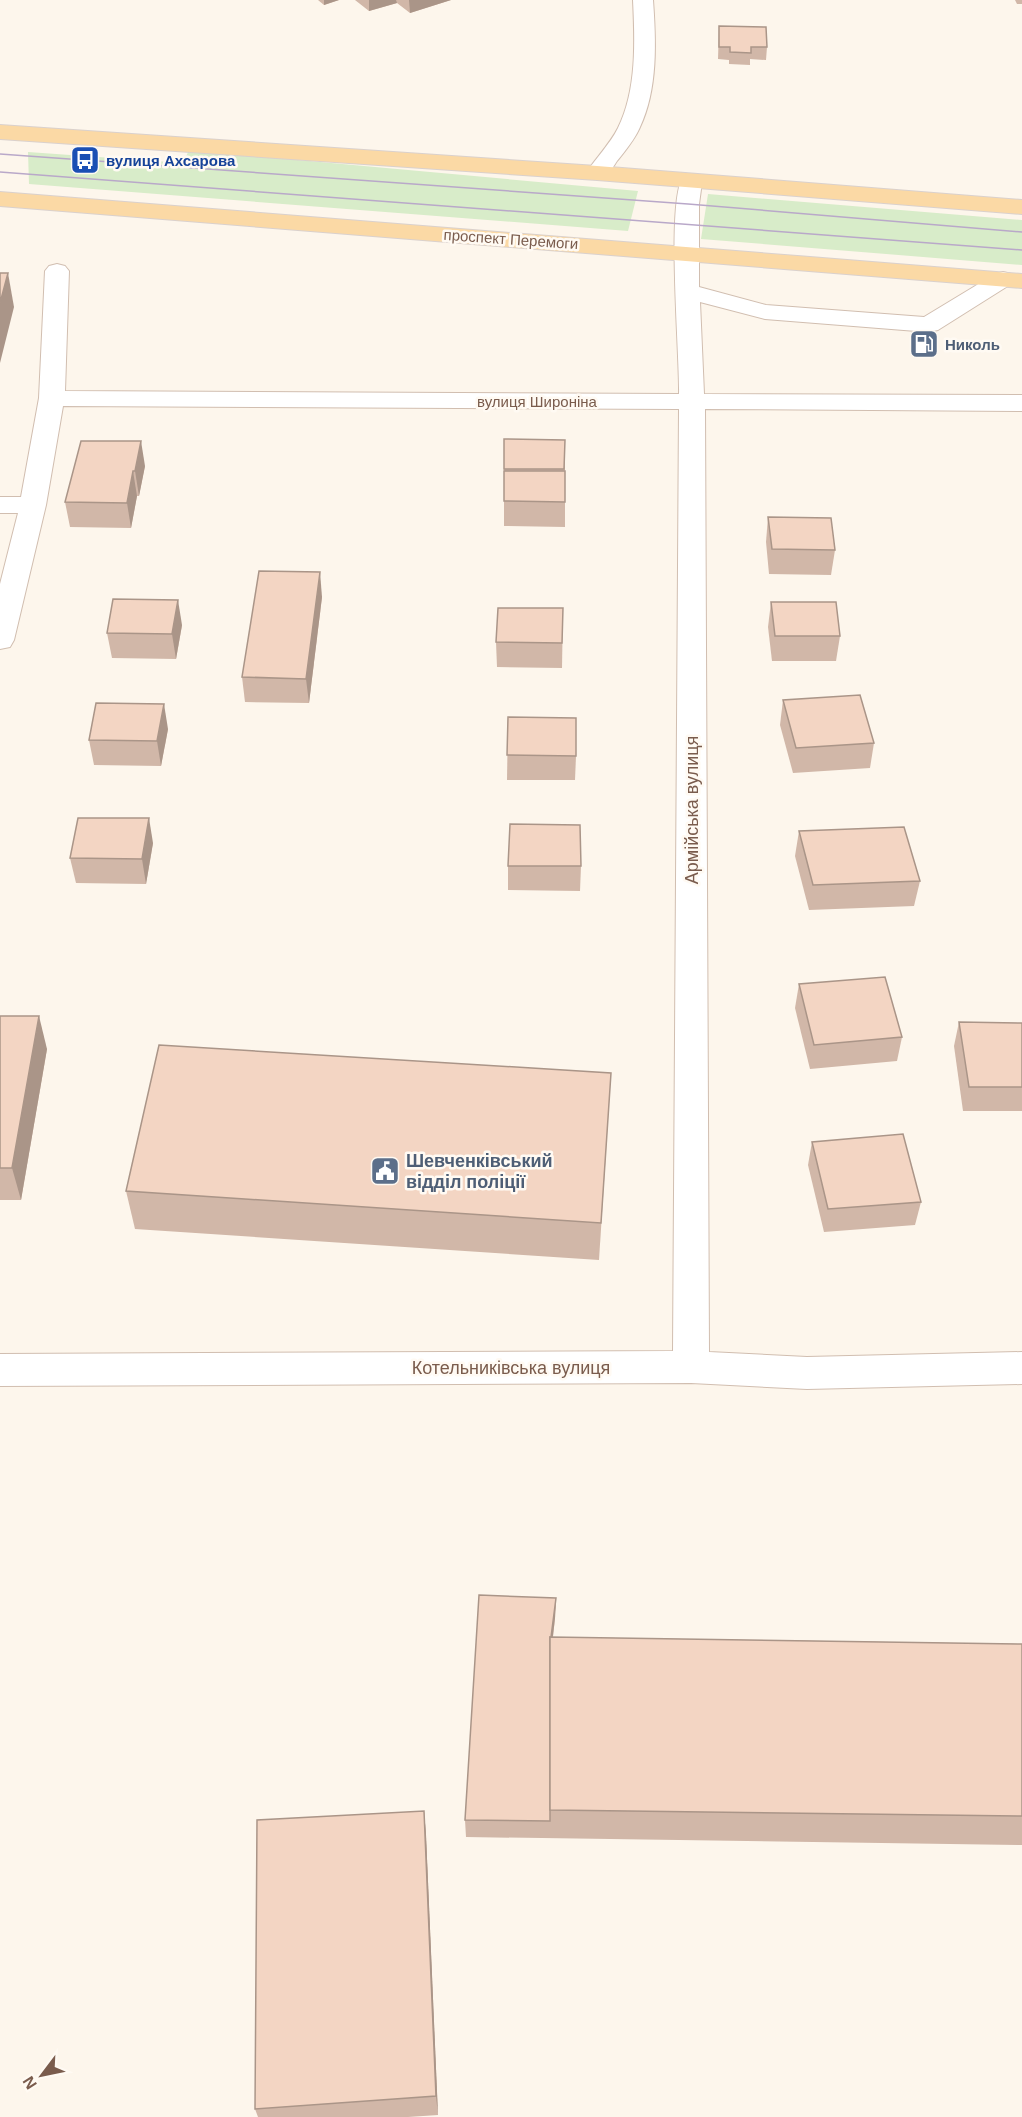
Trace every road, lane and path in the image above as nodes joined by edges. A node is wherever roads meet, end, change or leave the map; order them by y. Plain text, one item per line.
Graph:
1 (644, 0) edge
2 (0, 132) edge
3 (597, 173) junction
4 (691, 182) junction
5 (0, 199) edge
6 (1022, 207) edge
7 (687, 253) junction
8 (57, 271) dead end
9 (1012, 280) edge
10 (687, 291) junction
11 (52, 398) junction
12 (692, 402) junction
13 (1022, 403) edge
14 (0, 505) edge
15 (33, 505) junction
16 (0, 640) edge
17 (692, 1367) junction
18 (1022, 1368) edge
19 (0, 1370) edge

1 - 3 street
2 - 3 main road
3 - 4 main road
4 - 6 main road
4 - 7 street, Армійська вулиця
5 - 7 main road, проспект Перемоги
7 - 9 main road, проспект Перемоги
7 - 10 street, Армійська вулиця
8 - 11 street
9 - 10 street
10 - 12 street, Армійська вулиця
11 - 12 street, вулиця Широніна
11 - 15 street
12 - 13 street, вулиця Широніна
12 - 17 street, Армійська вулиця
14 - 15 street
15 - 16 street
17 - 18 street, Котельниківська вулиця
17 - 19 street, Котельниківська вулиця

